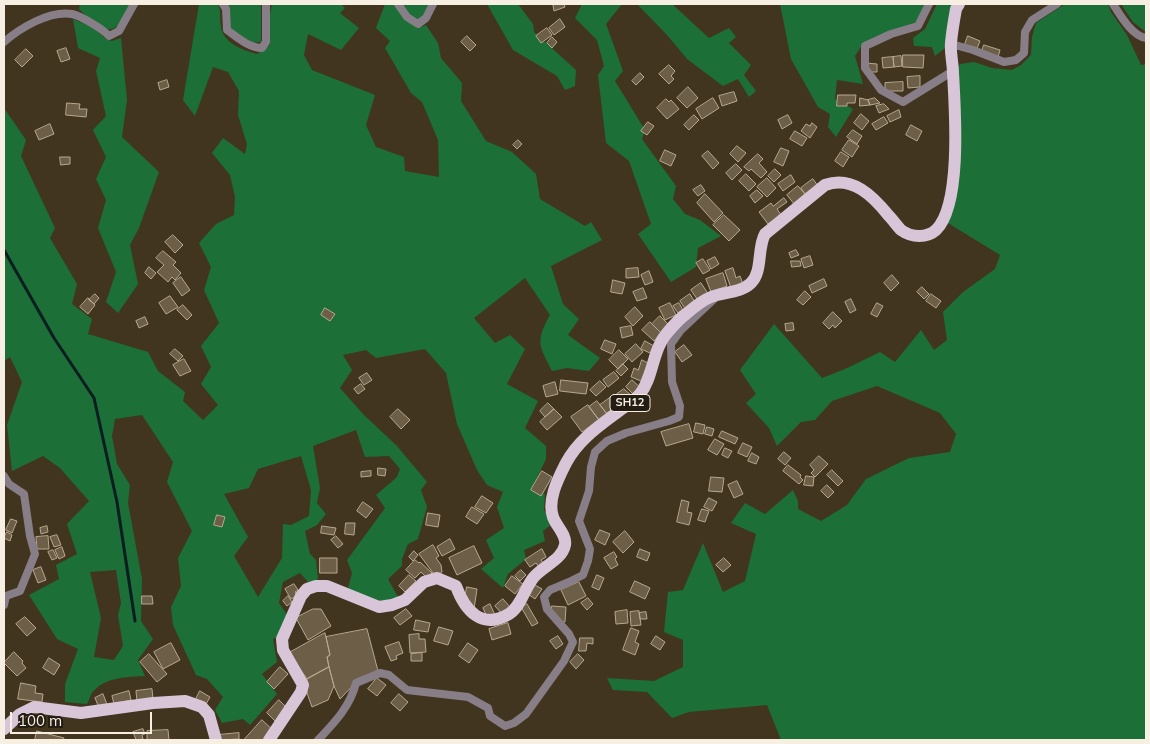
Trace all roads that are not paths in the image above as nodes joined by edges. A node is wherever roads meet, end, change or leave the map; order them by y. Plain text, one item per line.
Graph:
1 (134, 4) edge
2 (224, 4) edge
3 (266, 4) edge
4 (398, 4) edge
5 (433, 4) edge
6 (929, 4) edge
7 (959, 4) edge
8 (1057, 4) edge
9 (1113, 4) edge
10 (1146, 38) edge
11 (4, 42) edge
12 (951, 44) junction
13 (953, 72) junction
14 (719, 294) junction
15 (4, 476) edge
16 (4, 605) edge
17 (4, 729) edge
18 (216, 740) edge
19 (269, 740) edge
20 (318, 740) edge

1 - 11 street
2 - 3 street
4 - 5 street
6 - 13 street
7 - 12 main road, SH12
8 - 12 street
9 - 10 street
12 - 13 main road, SH12
13 - 14 main road, SH12
14 - 19 main road, SH12
14 - 20 street
15 - 16 street
17 - 18 main road

